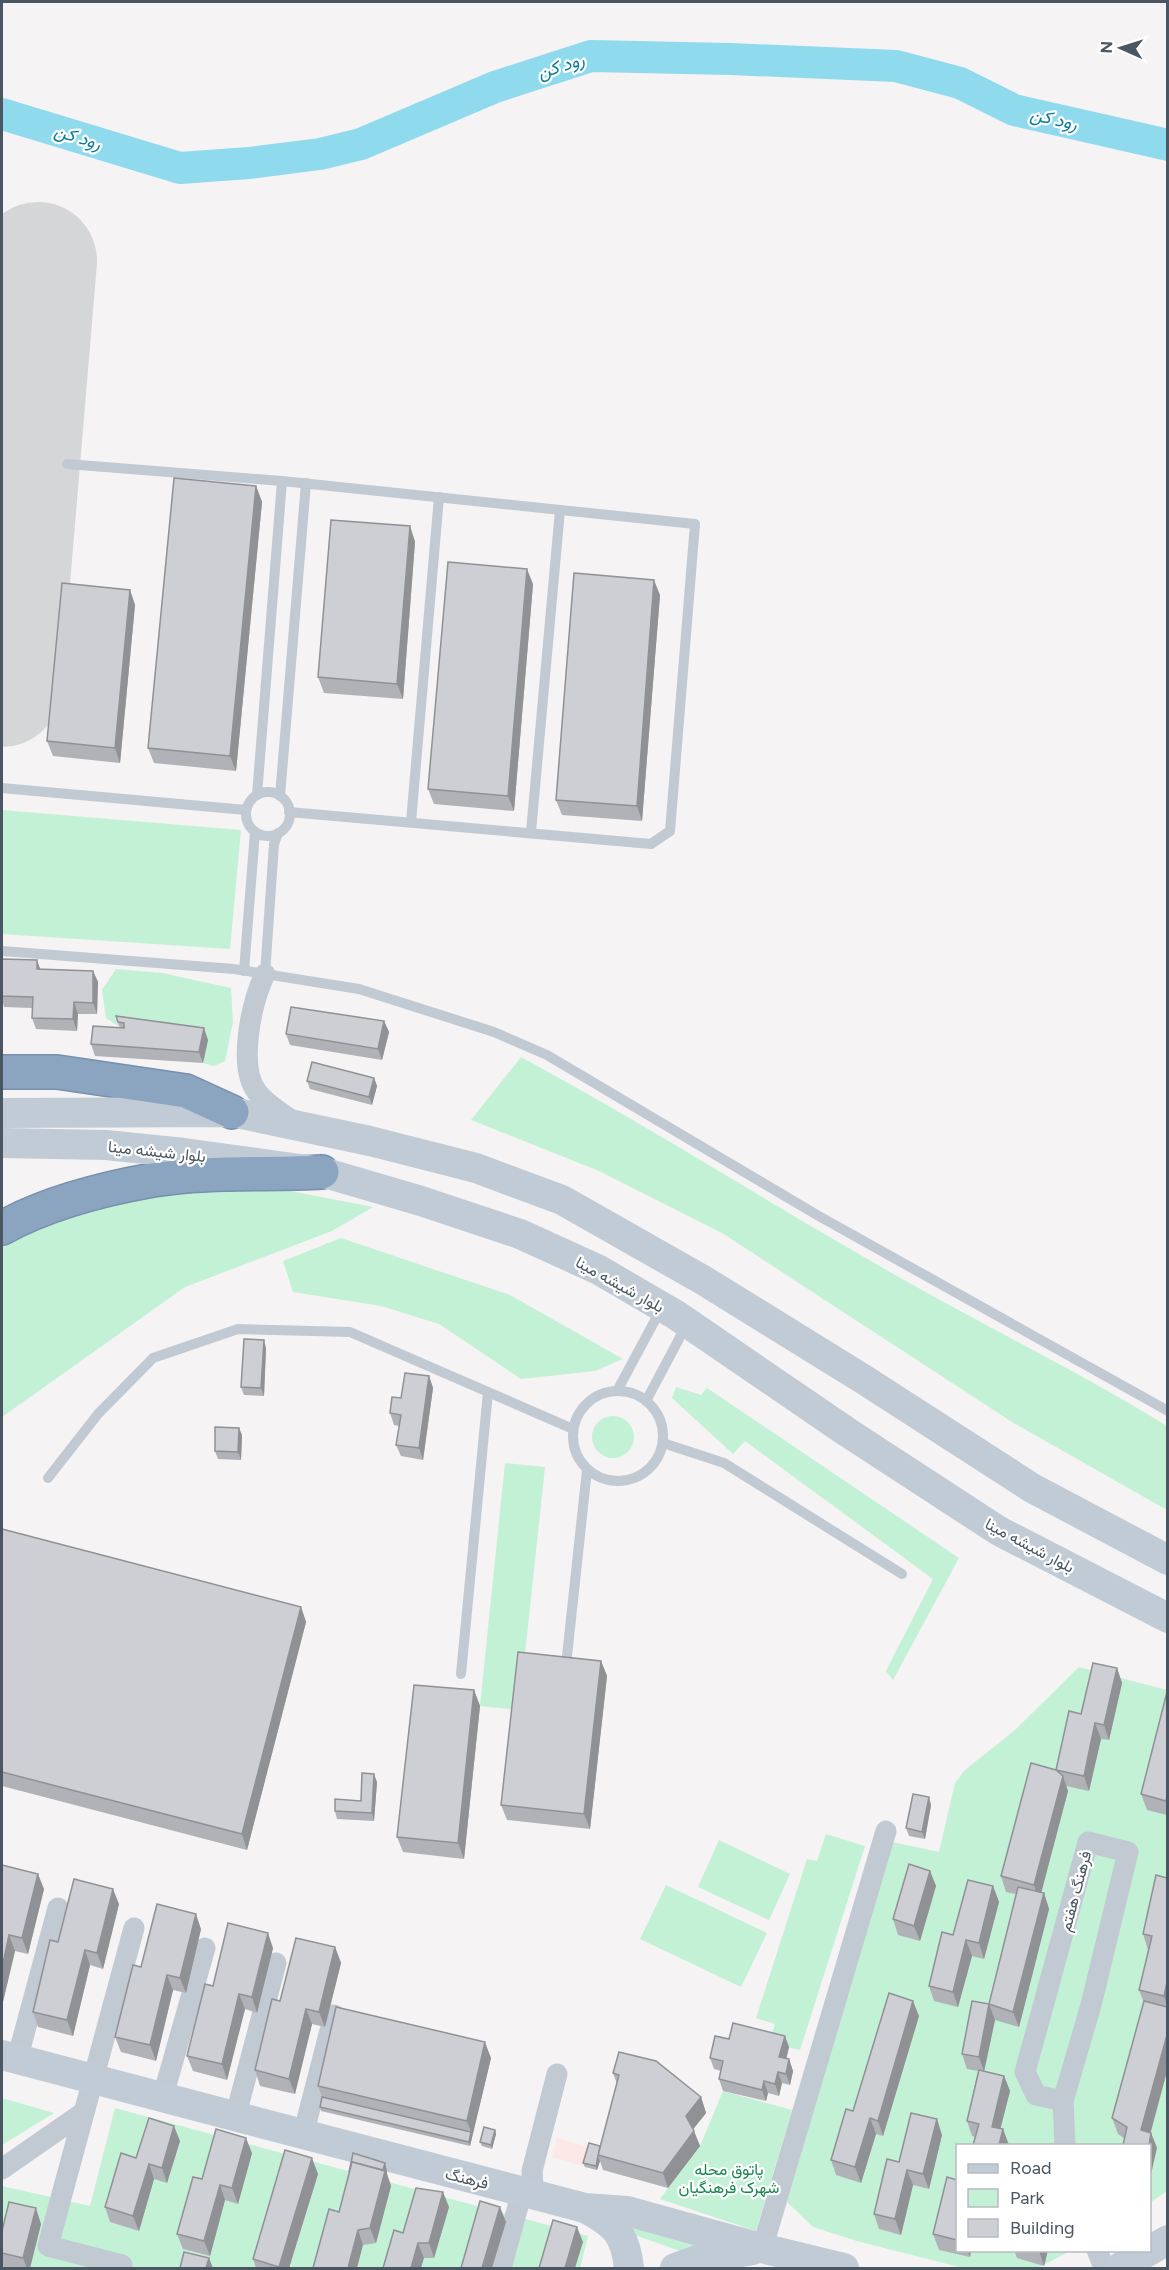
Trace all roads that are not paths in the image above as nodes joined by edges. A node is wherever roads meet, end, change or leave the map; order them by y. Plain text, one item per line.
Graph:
1 (67, 464) dead end
2 (282, 481) junction
3 (306, 483) junction
4 (439, 497) junction
5 (560, 510) junction
6 (2, 788) edge
7 (257, 795) junction
8 (280, 796) junction
9 (246, 810) junction
10 (290, 812) junction
11 (411, 822) junction
12 (255, 832) junction
13 (531, 832) junction
14 (278, 833) junction
15 (2, 951) edge
16 (244, 971) junction
17 (265, 974) junction
18 (2, 1072) edge
19 (232, 1112) junction
20 (2, 1113) edge
21 (301, 1127) junction
22 (2, 1143) edge
23 (322, 1172) junction
24 (2, 1228) edge
25 (662, 1307) junction
26 (688, 1323) junction
27 (617, 1391) junction
28 (488, 1392) junction
29 (646, 1401) junction
30 (1167, 1411) edge
31 (573, 1429) junction
32 (663, 1443) junction
33 (588, 1470) junction
34 (48, 1478) dead end
35 (1167, 1560) edge
36 (902, 1574) dead end
37 (1167, 1618) edge
38 (567, 1656) edge
39 (461, 1674) dead end
40 (886, 1831) dead end
41 (58, 1908) dead end
42 (134, 1928) dead end
43 (205, 1948) dead end
44 (276, 1962) dead end
45 (334, 2015) edge
46 (9, 2057) edge
47 (557, 2074) dead end
48 (92, 2078) junction
49 (163, 2096) junction
50 (1063, 2101) junction
51 (84, 2112) junction
52 (235, 2118) junction
53 (303, 2135) junction
54 (1065, 2144) edge
55 (2, 2169) edge
56 (531, 2194) junction
57 (585, 2208) junction
58 (1167, 2240) edge
59 (762, 2249) junction
60 (1151, 2249) edge
61 (1098, 2252) edge
62 (1146, 2252) edge
63 (122, 2265) dead end
64 (501, 2268) edge
65 (629, 2268) edge
66 (675, 2268) edge
67 (844, 2268) edge
68 (1104, 2268) edge
69 (1119, 2268) edge

1 - 2 lane
2 - 3 lane
2 - 7 lane
3 - 4 lane
3 - 8 lane
4 - 5 lane
4 - 11 lane
5 - 13 lane
5 - 13 lane
6 - 9 lane
7 - 8 lane
7 - 9 lane
8 - 10 lane
9 - 12 lane
10 - 11 lane
10 - 14 lane
11 - 13 lane
12 - 14 lane
12 - 16 lane
14 - 17 lane
15 - 16 lane
16 - 17 lane
17 - 21 street
17 - 30 lane
18 - 19 highway
19 - 20 main road, بلوار شیشه مینا
19 - 21 main road, بلوار شیشه مینا
21 - 35 main road, بلوار شیشه مینا
22 - 23 main road, بلوار شیشه مینا
23 - 24 highway
23 - 25 main road, بلوار شیشه مینا
25 - 26 main road, بلوار شیشه مینا
25 - 27 lane
26 - 29 lane
26 - 37 main road, بلوار شیشه مینا
27 - 29 lane
27 - 31 lane
28 - 31 lane
28 - 34 lane
28 - 39 lane
29 - 32 lane
31 - 33 lane
32 - 33 lane
32 - 36 lane
33 - 38 lane
40 - 59 street
41 - 46 street
42 - 48 street
43 - 49 street
44 - 52 street
45 - 53 street
46 - 48 main road, فرهنگ
47 - 56 street
48 - 49 main road, فرهنگ
48 - 51 street
49 - 52 main road, فرهنگ
50 - 50 street, فرهنگ هفتم
50 - 54 street, فرهنگ هفتم
51 - 55 street
51 - 63 street
52 - 53 main road, فرهنگ
53 - 56 main road, فرهنگ
56 - 57 main road, فرهنگ
56 - 64 street
57 - 59 main road, فرهنگ
57 - 65 main road
58 - 60 main road
59 - 66 main road
59 - 67 main road, فرهنگ
61 - 68 street
62 - 69 main road

